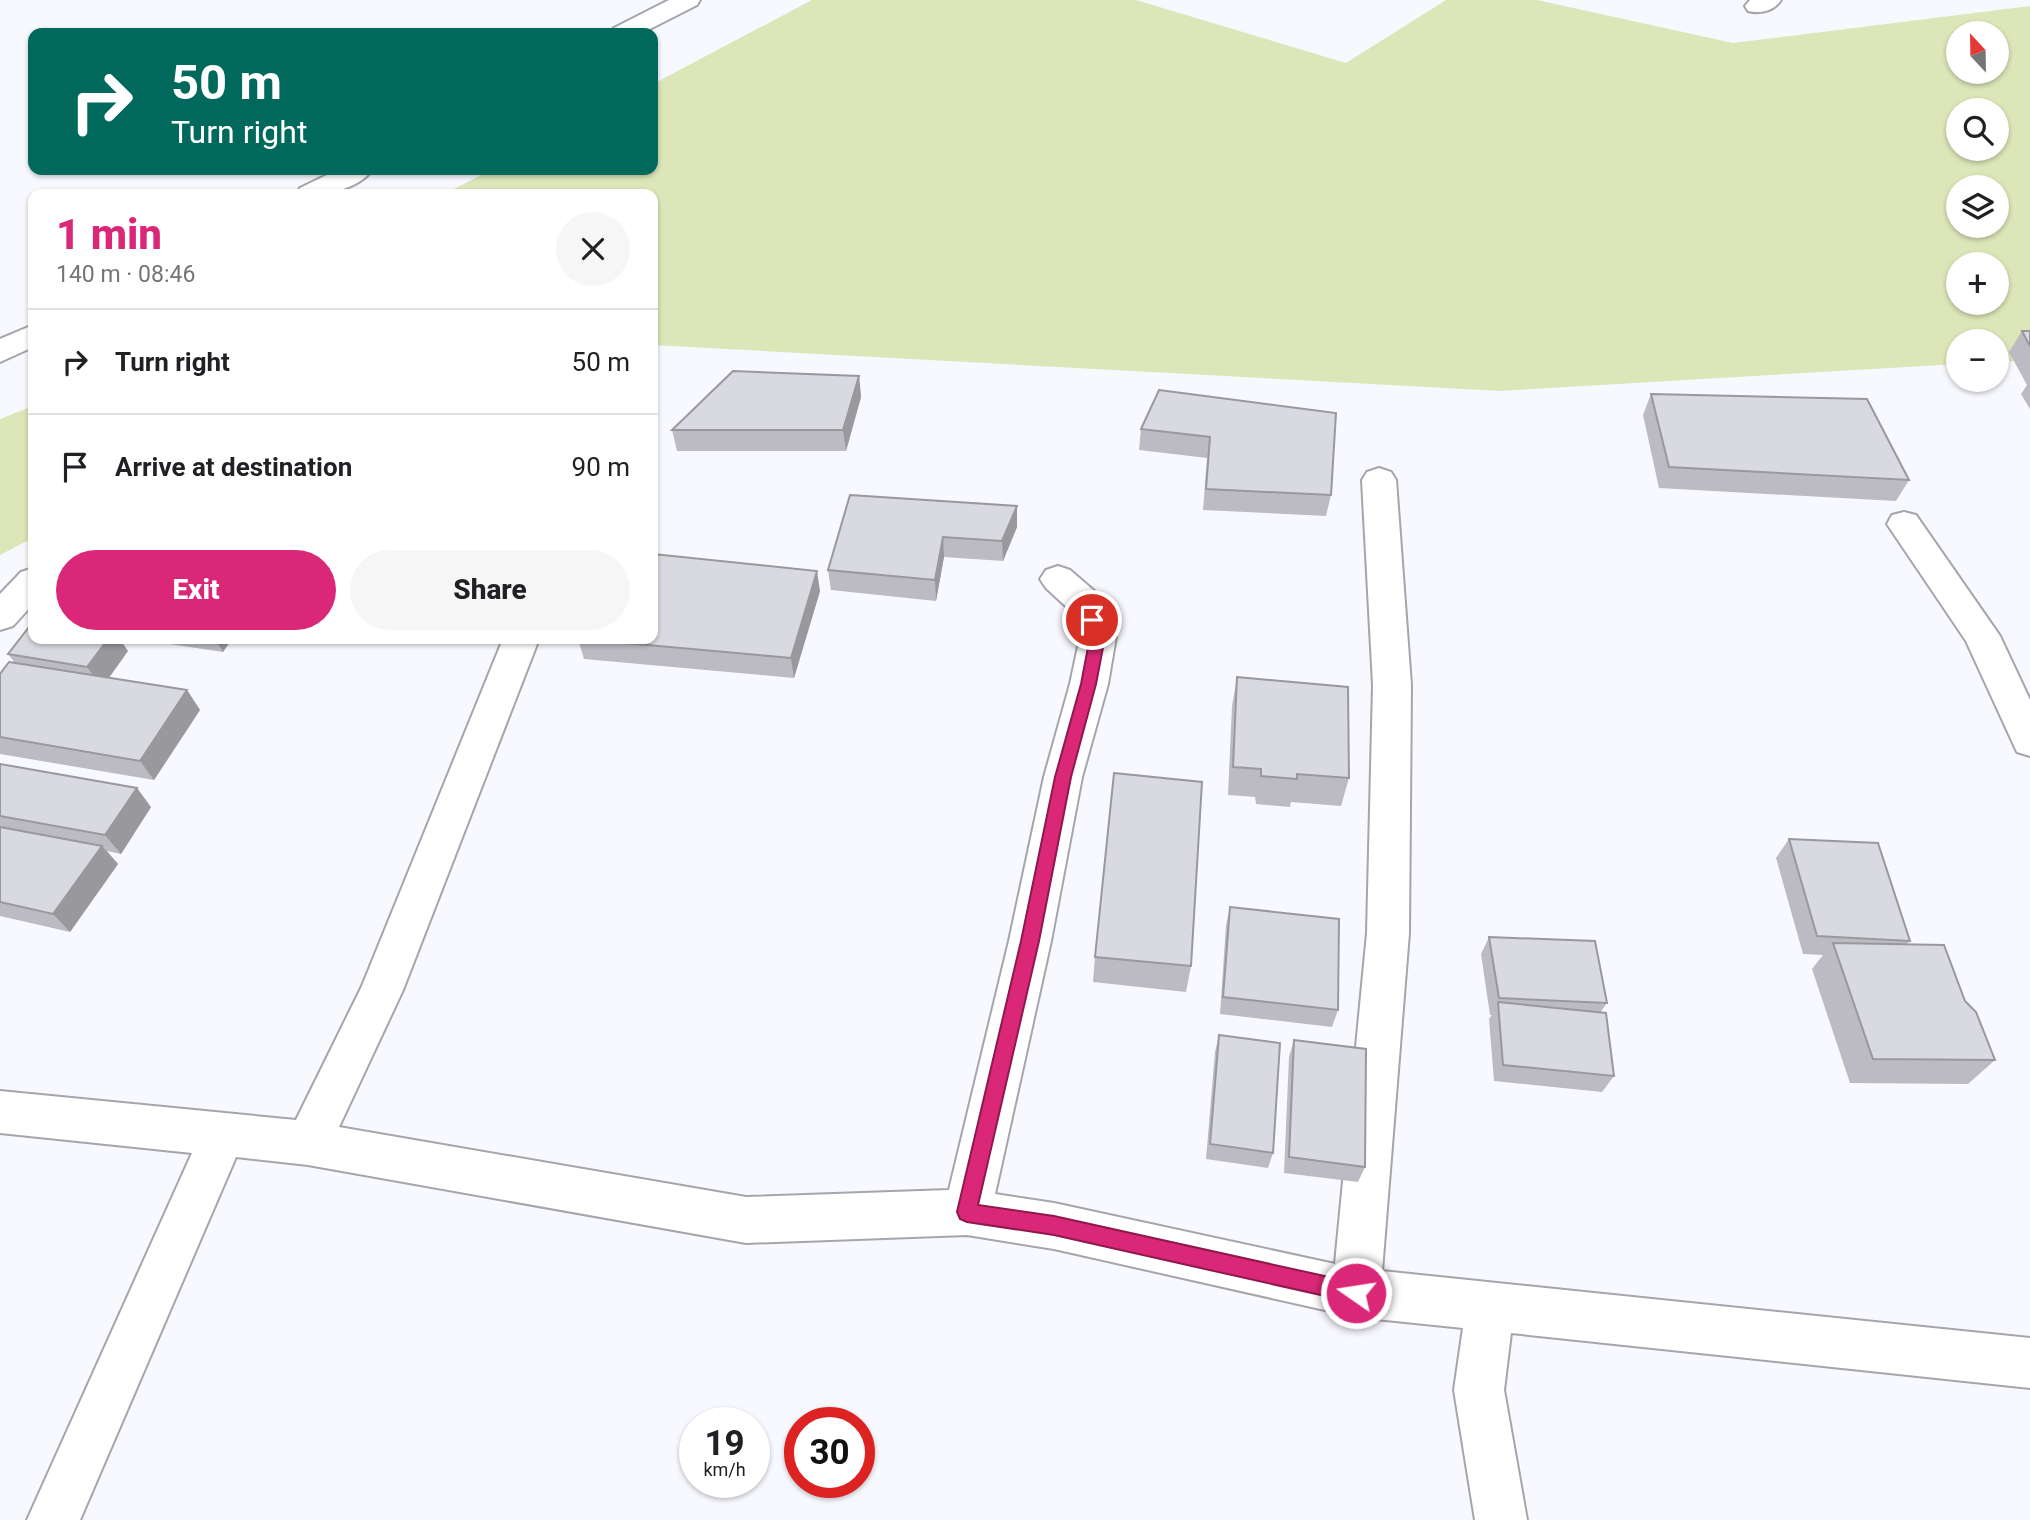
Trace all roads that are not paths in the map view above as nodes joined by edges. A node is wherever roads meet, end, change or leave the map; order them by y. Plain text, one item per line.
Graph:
1 (688, 0) edge
2 (633, 28) edge
3 (348, 175) edge
4 (320, 189) edge
5 (28, 338) edge
6 (0, 352) edge
7 (1379, 480) dead end
8 (1904, 524) dead end
9 (1058, 579) dead end
10 (28, 586) edge
11 (0, 617) edge
12 (519, 644) edge
13 (2030, 741) edge
14 (0, 1112) edge
15 (223, 1134) junction
16 (308, 1143) junction
17 (967, 1212) junction
18 (1356, 1293) junction
19 (1490, 1306) junction
20 (2030, 1363) edge
21 (53, 1520) edge
22 (1501, 1520) edge

1 - 2 street
3 - 4 street
5 - 6 street
7 - 18 street
8 - 13 street
9 - 17 street
10 - 11 street
12 - 16 street
14 - 15 street
15 - 16 street
15 - 21 street
16 - 17 street
17 - 18 street
18 - 19 street
19 - 20 street
19 - 22 street

